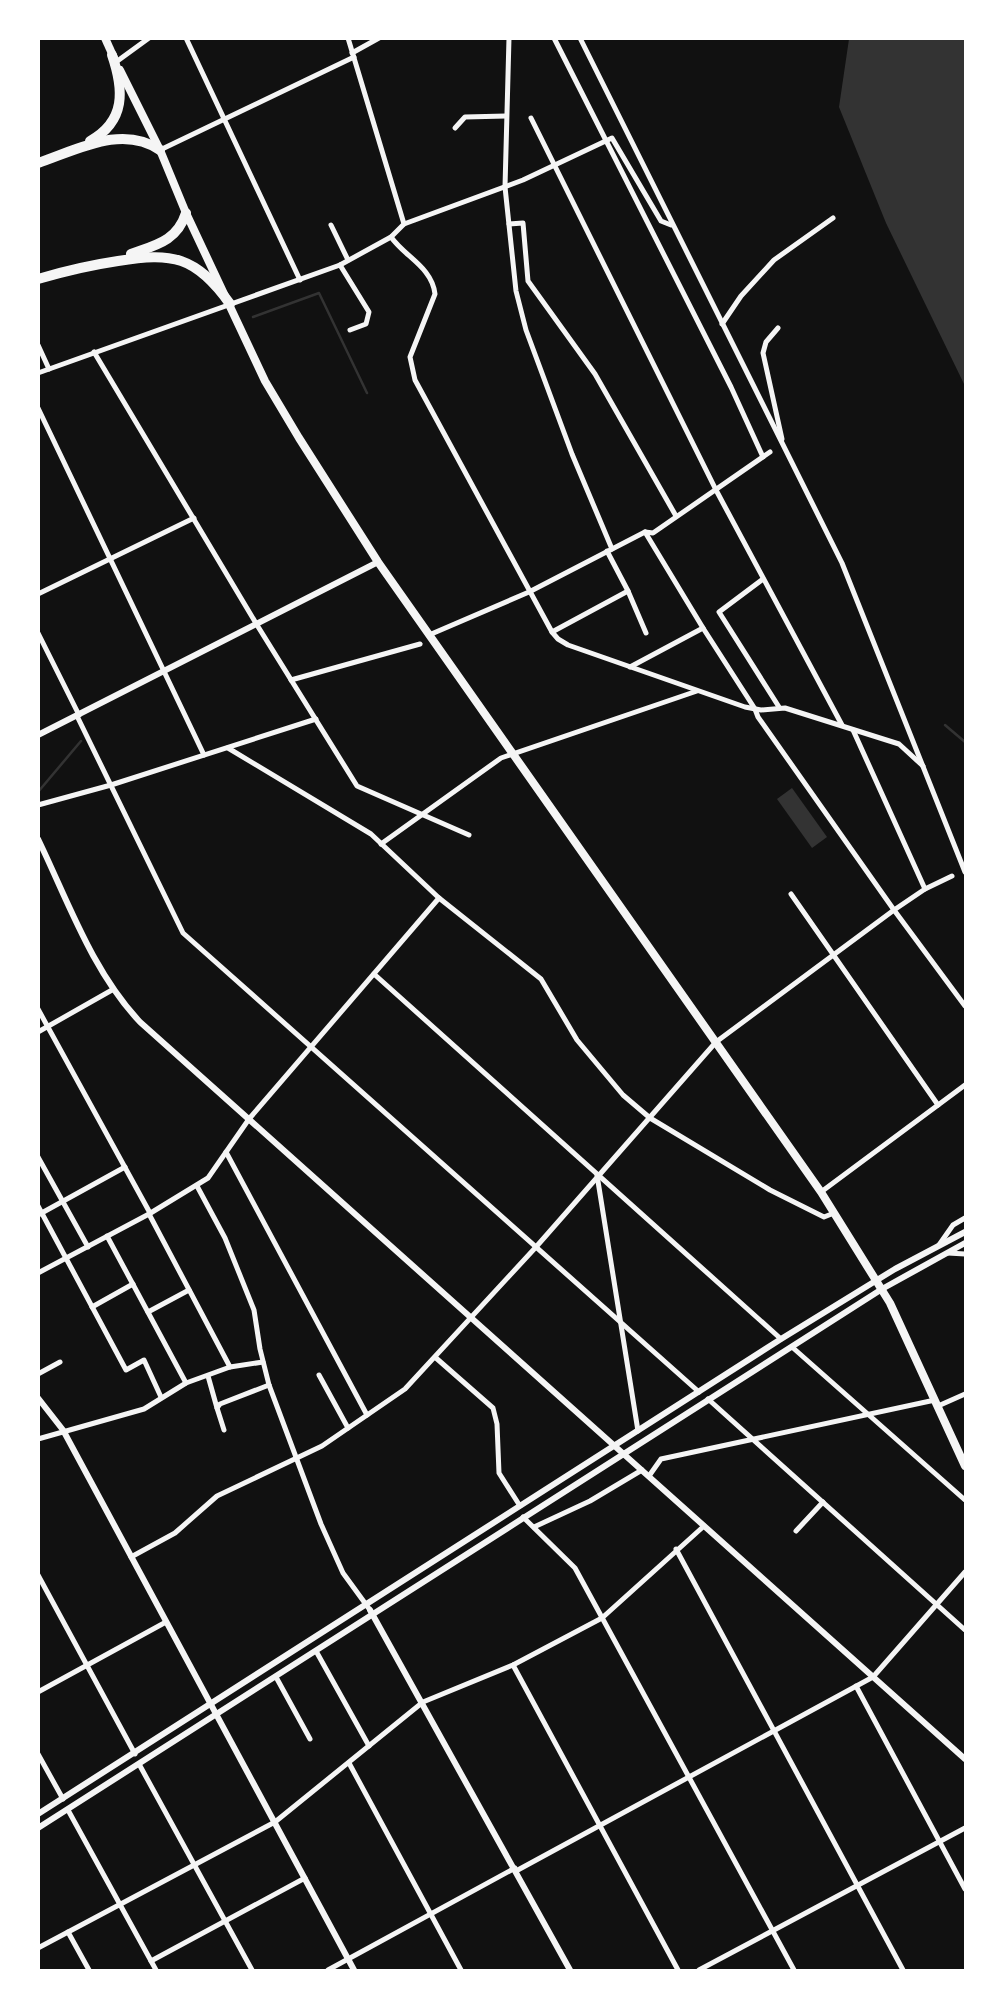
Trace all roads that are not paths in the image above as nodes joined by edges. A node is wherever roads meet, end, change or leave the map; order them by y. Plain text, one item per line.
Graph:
1 (104, 38) edge
2 (149, 38) edge
3 (186, 38) edge
4 (348, 38) edge
5 (379, 38) edge
6 (509, 38) edge
7 (554, 38) edge
8 (580, 38) edge
9 (353, 55) junction
10 (114, 59) junction
11 (506, 116) junction
12 (531, 118) dead end
13 (224, 120) junction
14 (455, 128) dead end
15 (606, 140) junction
16 (160, 150) junction
17 (72, 152) junction
18 (38, 163) edge
19 (553, 165) junction
20 (505, 187) junction
21 (186, 213) junction
22 (833, 218) dead end
23 (404, 224) junction
24 (509, 224) junction
25 (331, 225) dead end
26 (671, 225) junction
27 (391, 237) junction
28 (348, 260) junction
29 (106, 263) junction
30 (340, 265) junction
31 (71, 270) junction
32 (38, 274) edge
33 (38, 279) edge
34 (300, 279) junction
35 (230, 304) junction
36 (735, 306) junction
37 (716, 311) junction
38 (722, 324) junction
39 (778, 328) dead end
40 (350, 330) dead end
41 (38, 345) edge
42 (94, 352) junction
43 (49, 369) junction
44 (38, 373) edge
45 (38, 408) edge
46 (781, 442) junction
47 (770, 452) dead end
48 (762, 457) junction
49 (716, 490) junction
50 (676, 516) junction
51 (194, 518) junction
52 (645, 532) junction
53 (610, 550) junction
54 (110, 559) junction
55 (378, 562) junction
56 (763, 579) junction
57 (628, 591) junction
58 (529, 592) junction
59 (38, 594) edge
60 (257, 625) junction
61 (703, 628) junction
62 (552, 632) junction
63 (38, 633) edge
64 (646, 633) dead end
65 (429, 635) junction
66 (420, 644) dead end
67 (631, 667) junction
68 (165, 671) junction
69 (291, 680) junction
70 (697, 691) junction
71 (779, 708) junction
72 (755, 709) junction
73 (78, 715) junction
74 (316, 719) junction
75 (842, 726) junction
76 (853, 730) junction
77 (38, 736) edge
78 (228, 748) junction
79 (204, 755) junction
80 (511, 755) junction
81 (924, 768) junction
82 (111, 785) junction
83 (38, 805) edge
84 (425, 814) junction
85 (469, 835) dead end
86 (38, 839) edge
87 (381, 844) junction
88 (965, 872) edge
89 (952, 876) dead end
90 (925, 889) junction
91 (791, 894) dead end
92 (439, 898) junction
93 (894, 910) junction
94 (834, 954) junction
95 (374, 974) junction
96 (112, 990) junction
97 (965, 1006) edge
98 (38, 1009) edge
99 (48, 1027) junction
100 (38, 1032) edge
101 (716, 1042) junction
102 (312, 1047) junction
103 (965, 1085) edge
104 (938, 1105) junction
105 (650, 1118) junction
106 (249, 1119) junction
107 (226, 1152) junction
108 (38, 1157) edge
109 (125, 1167) junction
110 (597, 1175) junction
111 (197, 1186) junction
112 (821, 1192) junction
113 (63, 1201) junction
114 (38, 1206) edge
115 (834, 1213) junction
116 (41, 1214) edge
117 (150, 1214) junction
118 (965, 1218) edge
119 (965, 1232) edge
120 (107, 1236) junction
121 (965, 1244) edge
122 (939, 1245) junction
123 (88, 1247) junction
124 (536, 1247) junction
125 (949, 1252) junction
126 (965, 1254) edge
127 (66, 1258) junction
128 (38, 1273) edge
129 (877, 1279) junction
130 (133, 1284) junction
131 (882, 1289) junction
132 (189, 1290) junction
133 (92, 1307) junction
134 (148, 1312) junction
135 (470, 1318) junction
136 (620, 1322) junction
137 (781, 1339) junction
138 (792, 1347) junction
139 (436, 1358) junction
140 (60, 1362) dead end
141 (263, 1362) junction
142 (230, 1367) junction
143 (38, 1374) edge
144 (319, 1375) dead end
145 (208, 1376) junction
146 (186, 1383) junction
147 (269, 1385) junction
148 (699, 1392) junction
149 (965, 1394) edge
150 (161, 1397) junction
151 (38, 1398) edge
152 (708, 1399) junction
153 (937, 1403) junction
154 (217, 1408) junction
155 (367, 1415) junction
156 (868, 1415) junction
157 (348, 1428) junction
158 (63, 1430) junction
159 (224, 1430) dead end
160 (638, 1431) junction
161 (38, 1439) edge
162 (751, 1439) junction
163 (615, 1446) junction
164 (623, 1453) junction
165 (295, 1459) junction
166 (965, 1466) edge
167 (642, 1470) junction
168 (649, 1476) junction
169 (965, 1500) edge
170 (823, 1502) junction
171 (520, 1506) junction
172 (523, 1517) junction
173 (704, 1526) junction
174 (534, 1527) junction
175 (796, 1531) dead end
176 (676, 1549) junction
177 (131, 1557) junction
178 (965, 1572) edge
179 (38, 1575) edge
180 (937, 1605) junction
181 (370, 1610) junction
182 (602, 1618) junction
183 (166, 1622) junction
184 (965, 1630) edge
185 (316, 1651) junction
186 (513, 1665) junction
187 (88, 1666) junction
188 (276, 1677) junction
189 (873, 1677) junction
190 (856, 1686) junction
191 (38, 1692) edge
192 (423, 1702) junction
193 (211, 1706) junction
194 (216, 1715) junction
195 (774, 1730) junction
196 (310, 1739) dead end
197 (369, 1746) junction
198 (38, 1754) edge
199 (135, 1754) junction
200 (965, 1759) edge
201 (349, 1763) junction
202 (139, 1764) junction
203 (689, 1776) junction
204 (63, 1799) junction
205 (68, 1810) junction
206 (38, 1814) edge
207 (275, 1822) junction
208 (601, 1824) junction
209 (38, 1828) edge
210 (965, 1828) edge
211 (940, 1842) junction
212 (194, 1864) junction
213 (516, 1869) junction
214 (304, 1878) junction
215 (857, 1887) junction
216 (965, 1889) edge
217 (121, 1904) junction
218 (431, 1914) junction
219 (225, 1920) junction
220 (68, 1932) junction
221 (773, 1932) junction
222 (38, 1948) edge
223 (348, 1959) junction
224 (151, 1961) junction
225 (89, 1970) edge
226 (156, 1970) edge
227 (252, 1970) edge
228 (328, 1970) edge
229 (354, 1970) edge
230 (461, 1970) edge
231 (570, 1970) edge
232 (678, 1970) edge
233 (699, 1970) edge
234 (794, 1970) edge
235 (903, 1970) edge

1 - 10 main road
2 - 10 street
3 - 13 street
4 - 9 street
5 - 9 street
6 - 11 street
7 - 15 street
8 - 26 street
9 - 13 street
9 - 23 street
10 - 16 main road
10 - 17 highway
11 - 14 street
11 - 20 street
12 - 19 street
13 - 16 street
13 - 34 street
15 - 19 street
15 - 26 street
15 - 48 street
16 - 17 highway
16 - 21 main road
17 - 18 highway
19 - 20 street
19 - 49 street
20 - 23 street
20 - 24 street
21 - 29 highway
21 - 35 main road
22 - 36 street
23 - 27 street
24 - 50 street
24 - 53 street
25 - 28 street
26 - 37 street
27 - 28 street
27 - 58 street
28 - 30 street
29 - 31 highway
29 - 35 highway
30 - 34 street
30 - 40 street
31 - 32 highway
31 - 33 highway
34 - 35 street
35 - 42 street
35 - 55 main road
36 - 37 street
36 - 38 street
37 - 38 street
38 - 46 street
39 - 46 street
41 - 43 street
42 - 43 street
42 - 51 street
43 - 44 street
45 - 54 street
46 - 81 street
47 - 48 street
48 - 49 street
49 - 50 street
49 - 56 street
50 - 52 street
51 - 54 street
51 - 60 street
52 - 53 street
52 - 61 street
53 - 57 street
53 - 58 street
54 - 59 street
54 - 68 street
55 - 60 street
55 - 65 main road
56 - 71 street
56 - 75 street
57 - 62 street
57 - 64 street
58 - 62 street
58 - 65 street
60 - 68 street
60 - 69 street
61 - 67 street
61 - 72 street
62 - 67 street
63 - 73 street
65 - 80 main road
66 - 69 street
67 - 70 street
68 - 73 street
68 - 79 street
69 - 74 street
70 - 72 street
70 - 80 street
71 - 72 street
71 - 75 street
72 - 93 street
73 - 77 street
73 - 82 street
74 - 78 street
74 - 84 street
75 - 76 street
76 - 81 street
76 - 90 street
78 - 79 street
78 - 87 street
79 - 82 street
80 - 84 street
80 - 101 main road
81 - 88 street
82 - 83 street
82 - 102 street
84 - 85 street
84 - 87 street
86 - 96 street
87 - 92 street
89 - 90 street
90 - 93 street
91 - 94 street
92 - 95 street
92 - 105 street
93 - 94 street
93 - 97 street
94 - 101 street
94 - 104 street
95 - 102 street
95 - 110 street
96 - 99 street
96 - 106 street
98 - 99 street
99 - 100 street
99 - 109 street
101 - 105 street
101 - 112 main road
102 - 106 street
102 - 124 street
103 - 104 street
104 - 112 street
105 - 110 street
105 - 115 street
106 - 107 street
106 - 135 street
107 - 111 street
107 - 155 street
108 - 113 street
109 - 113 street
109 - 117 street
110 - 124 street
110 - 136 street
110 - 137 street
111 - 117 street
111 - 141 street
112 - 115 main road
113 - 116 street
113 - 123 street
114 - 116 street
115 - 129 main road
116 - 127 street
117 - 120 street
117 - 132 street
118 - 122 street
119 - 122 street
120 - 123 street
120 - 130 street
121 - 125 street
122 - 129 street
123 - 127 street
124 - 135 street
124 - 136 street
125 - 126 street
125 - 131 street
127 - 128 street
127 - 133 street
129 - 131 main road
129 - 137 street
130 - 133 street
130 - 134 street
131 - 138 street
131 - 153 main road
132 - 134 street
132 - 142 street
133 - 150 street
134 - 146 street
135 - 139 street
135 - 163 street
136 - 148 street
136 - 160 street
137 - 148 street
138 - 152 street
138 - 156 street
139 - 155 street
139 - 171 street
140 - 143 street
141 - 142 street
141 - 147 street
142 - 145 street
144 - 157 street
145 - 146 street
145 - 154 street
146 - 150 street
147 - 154 street
147 - 165 street
148 - 160 street
149 - 153 street
150 - 158 street
151 - 158 street
152 - 162 street
152 - 164 street
153 - 156 street
153 - 166 main road
154 - 159 street
155 - 157 street
156 - 162 street
156 - 169 street
157 - 165 street
158 - 161 street
158 - 177 street
160 - 163 street
162 - 168 street
162 - 170 street
163 - 164 street
163 - 171 street
164 - 167 street
164 - 172 street
165 - 177 street
165 - 181 street
167 - 168 street
167 - 174 street
168 - 173 street
170 - 175 street
170 - 180 street
171 - 181 street
172 - 174 street
172 - 181 street
173 - 176 street
173 - 189 street
174 - 182 street
176 - 182 street
176 - 195 street
177 - 183 street
178 - 180 street
179 - 187 street
180 - 184 street
180 - 189 street
181 - 185 street
181 - 192 street
181 - 193 street
182 - 186 street
182 - 203 street
183 - 187 street
183 - 193 street
185 - 188 street
185 - 197 street
186 - 192 street
186 - 208 street
187 - 191 street
187 - 199 street
188 - 194 street
188 - 196 street
189 - 190 street
189 - 200 street
190 - 195 street
190 - 211 street
192 - 197 street
192 - 213 street
193 - 194 street
193 - 199 street
194 - 202 street
194 - 207 street
195 - 203 street
195 - 215 street
197 - 201 street
198 - 204 street
199 - 204 street
201 - 207 street
201 - 218 street
202 - 205 street
202 - 212 street
203 - 208 street
203 - 221 street
204 - 206 street
205 - 209 street
205 - 217 street
207 - 212 street
207 - 214 street
208 - 213 street
208 - 232 street
210 - 211 street
211 - 215 street
211 - 216 street
212 - 217 street
212 - 219 street
213 - 218 street
213 - 231 street
214 - 219 street
214 - 223 street
215 - 221 street
215 - 235 street
217 - 220 street
217 - 224 street
218 - 223 street
218 - 230 street
219 - 224 street
219 - 227 street
220 - 222 street
220 - 225 street
221 - 233 street
221 - 234 street
223 - 228 street
223 - 229 street
224 - 226 street

